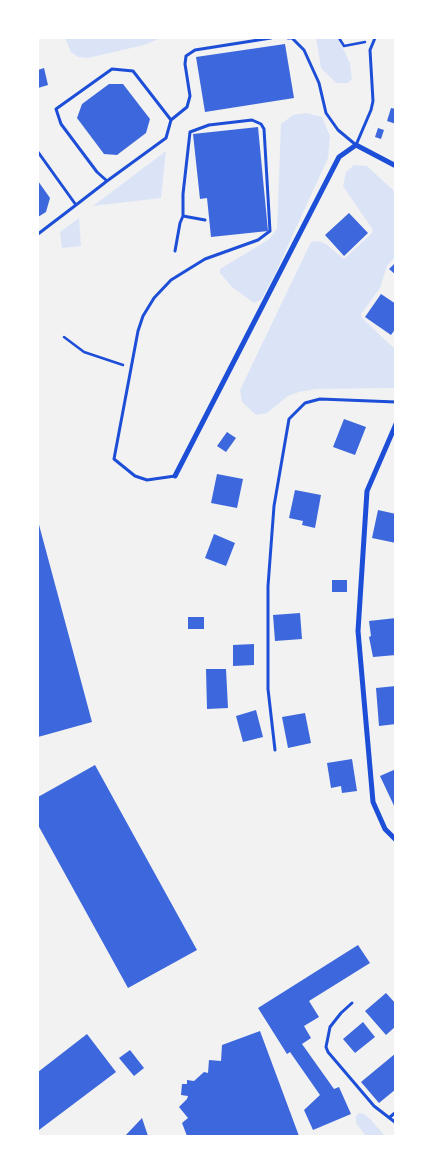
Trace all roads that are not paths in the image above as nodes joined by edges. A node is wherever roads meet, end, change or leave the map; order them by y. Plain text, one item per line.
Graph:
1 (271, 38) edge
2 (288, 38) edge
3 (374, 39) edge
4 (171, 120) junction
5 (356, 145) junction
6 (38, 152) edge
7 (396, 166) edge
8 (108, 180) junction
9 (76, 205) junction
10 (183, 216) junction
11 (205, 220) dead end
12 (38, 234) edge
13 (175, 250) dead end
14 (396, 402) edge
15 (396, 424) edge
16 (175, 476) joint
17 (275, 750) dead end
18 (396, 840) edge
19 (352, 1003) dead end
20 (396, 1112) edge
21 (390, 1117) junction
22 (396, 1123) edge

1 - 4 lane
2 - 5 lane
3 - 5 lane
4 - 8 lane
4 - 8 lane
5 - 7 street
5 - 16 street
6 - 9 lane
8 - 9 lane
9 - 12 lane
10 - 11 lane
10 - 13 lane
10 - 16 lane
14 - 17 lane
15 - 18 street
19 - 21 lane
20 - 21 lane
21 - 22 lane

